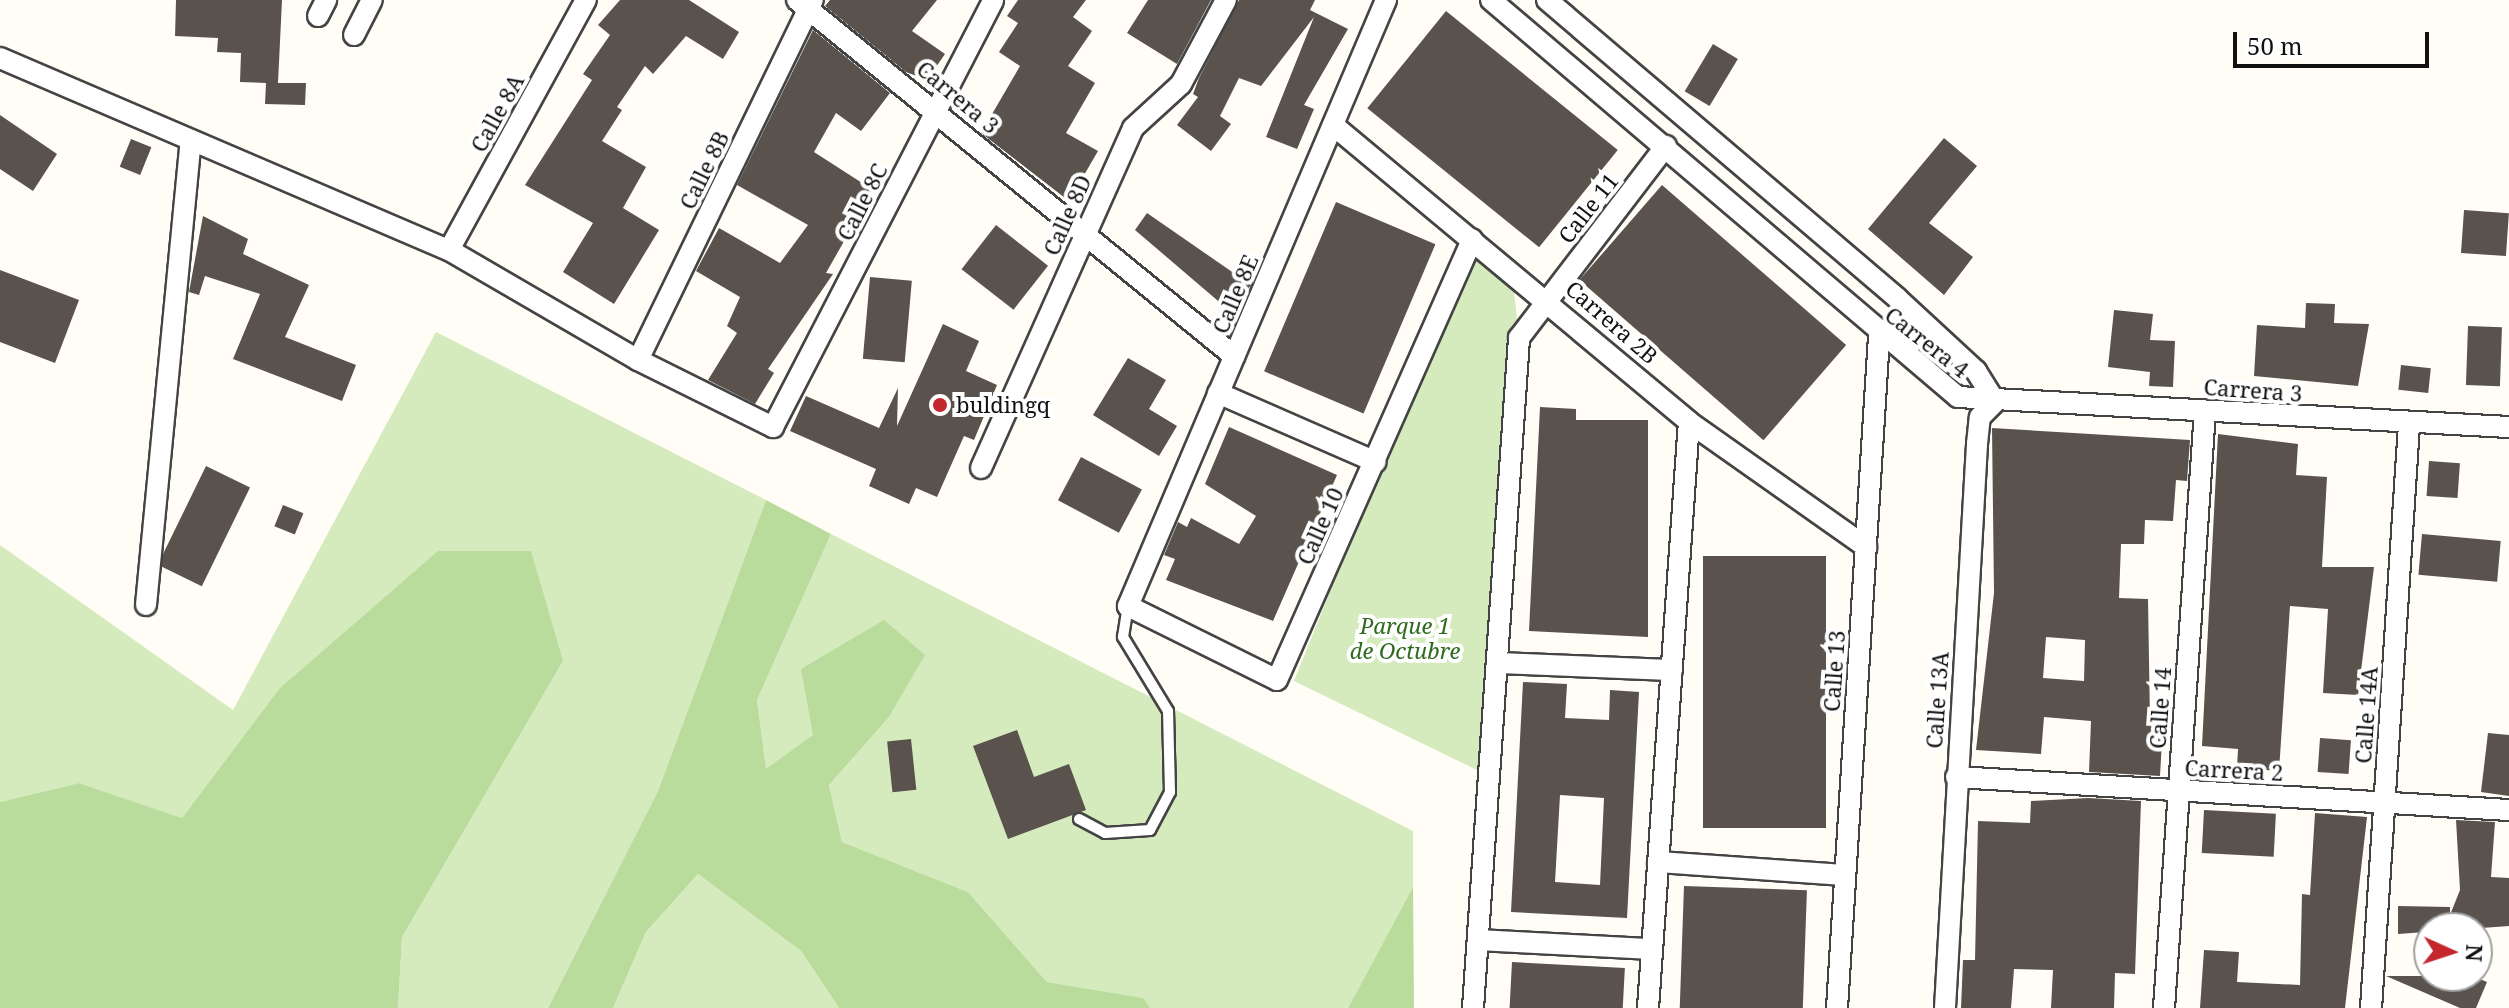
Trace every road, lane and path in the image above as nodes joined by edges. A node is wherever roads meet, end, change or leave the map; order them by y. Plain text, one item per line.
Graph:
1 (372, 0) edge
2 (586, 0) edge
3 (993, 0) edge
4 (1226, 0) edge
5 (1386, 0) edge
6 (1491, 0) edge
7 (1547, 0) edge
8 (807, 3) edge
9 (354, 35) dead end
10 (0, 58) edge
11 (938, 108) junction
12 (1333, 125) junction
13 (191, 141) junction
14 (1666, 146) junction
15 (1083, 237) junction
16 (1472, 239) junction
17 (449, 250) junction
18 (1549, 299) junction
19 (1879, 336) junction
20 (1234, 356) junction
21 (638, 360) junction
22 (1218, 393) junction
23 (1995, 402) junction
24 (2205, 411) junction
25 (1689, 422) junction
26 (2409, 425) junction
27 (2509, 427) edge
28 (1376, 462) junction
29 (981, 468) dead end
30 (1866, 547) junction
31 (146, 605) dead end
32 (1128, 606) junction
33 (1497, 663) junction
34 (1672, 670) junction
35 (1956, 777) junction
36 (2179, 790) junction
37 (2384, 803) junction
38 (2509, 810) edge
39 (1079, 819) dead end
40 (1658, 862) junction
41 (1845, 875) junction
42 (1478, 940) junction
43 (1652, 949) junction
44 (1473, 1008) edge
45 (1648, 1008) edge
46 (1837, 1008) edge
47 (1945, 1008) edge
48 (2164, 1008) edge
49 (2371, 1008) edge

1 - 9 street
2 - 17 street, Calle 8A
3 - 11 street, Calle 8C
4 - 15 street, Calle 8D
5 - 12 street, Calle 8E
6 - 14 street, Carrera 4
7 - 23 street, Carrera 4
8 - 11 street, Carrera 3
8 - 21 street, Calle 8B
10 - 13 street
11 - 15 street, Carrera 3
11 - 21 street, Calle 8C
12 - 16 street, Carrera 2B
12 - 20 street, Calle 8E
13 - 17 street
13 - 31 street
14 - 18 street, Calle 11
14 - 19 street, Carrera 4
15 - 20 street, Carrera 3
15 - 29 street, Calle 8D
16 - 18 street, Carrera 2B
16 - 28 street, Calle 10
17 - 21 street
18 - 25 street, Carrera 2B
18 - 33 street, Calle 11
19 - 23 street, Carrera 4
19 - 30 street, Calle 13
20 - 22 street, Calle 8E
22 - 28 street
22 - 32 street, Calle 8E
23 - 24 street, Carrera 3
23 - 35 street, Calle 13A
24 - 26 street, Carrera 3
24 - 36 street, Calle 14
25 - 30 street, Carrera 2B
25 - 34 street
26 - 27 street, Carrera 3
26 - 37 street, Calle 14A
28 - 32 street, Calle 10
30 - 41 street, Calle 13
32 - 39 lane
33 - 34 street
33 - 42 street, Calle 11
34 - 40 street
35 - 36 street, Carrera 2
35 - 47 street, Calle 13A
36 - 37 street, Carrera 2
36 - 48 street, Calle 14
37 - 38 street, Carrera 2
37 - 49 street, Calle 14A
40 - 41 street
40 - 43 street
41 - 46 street, Calle 13
42 - 43 street
42 - 44 street, Calle 11
43 - 45 street

